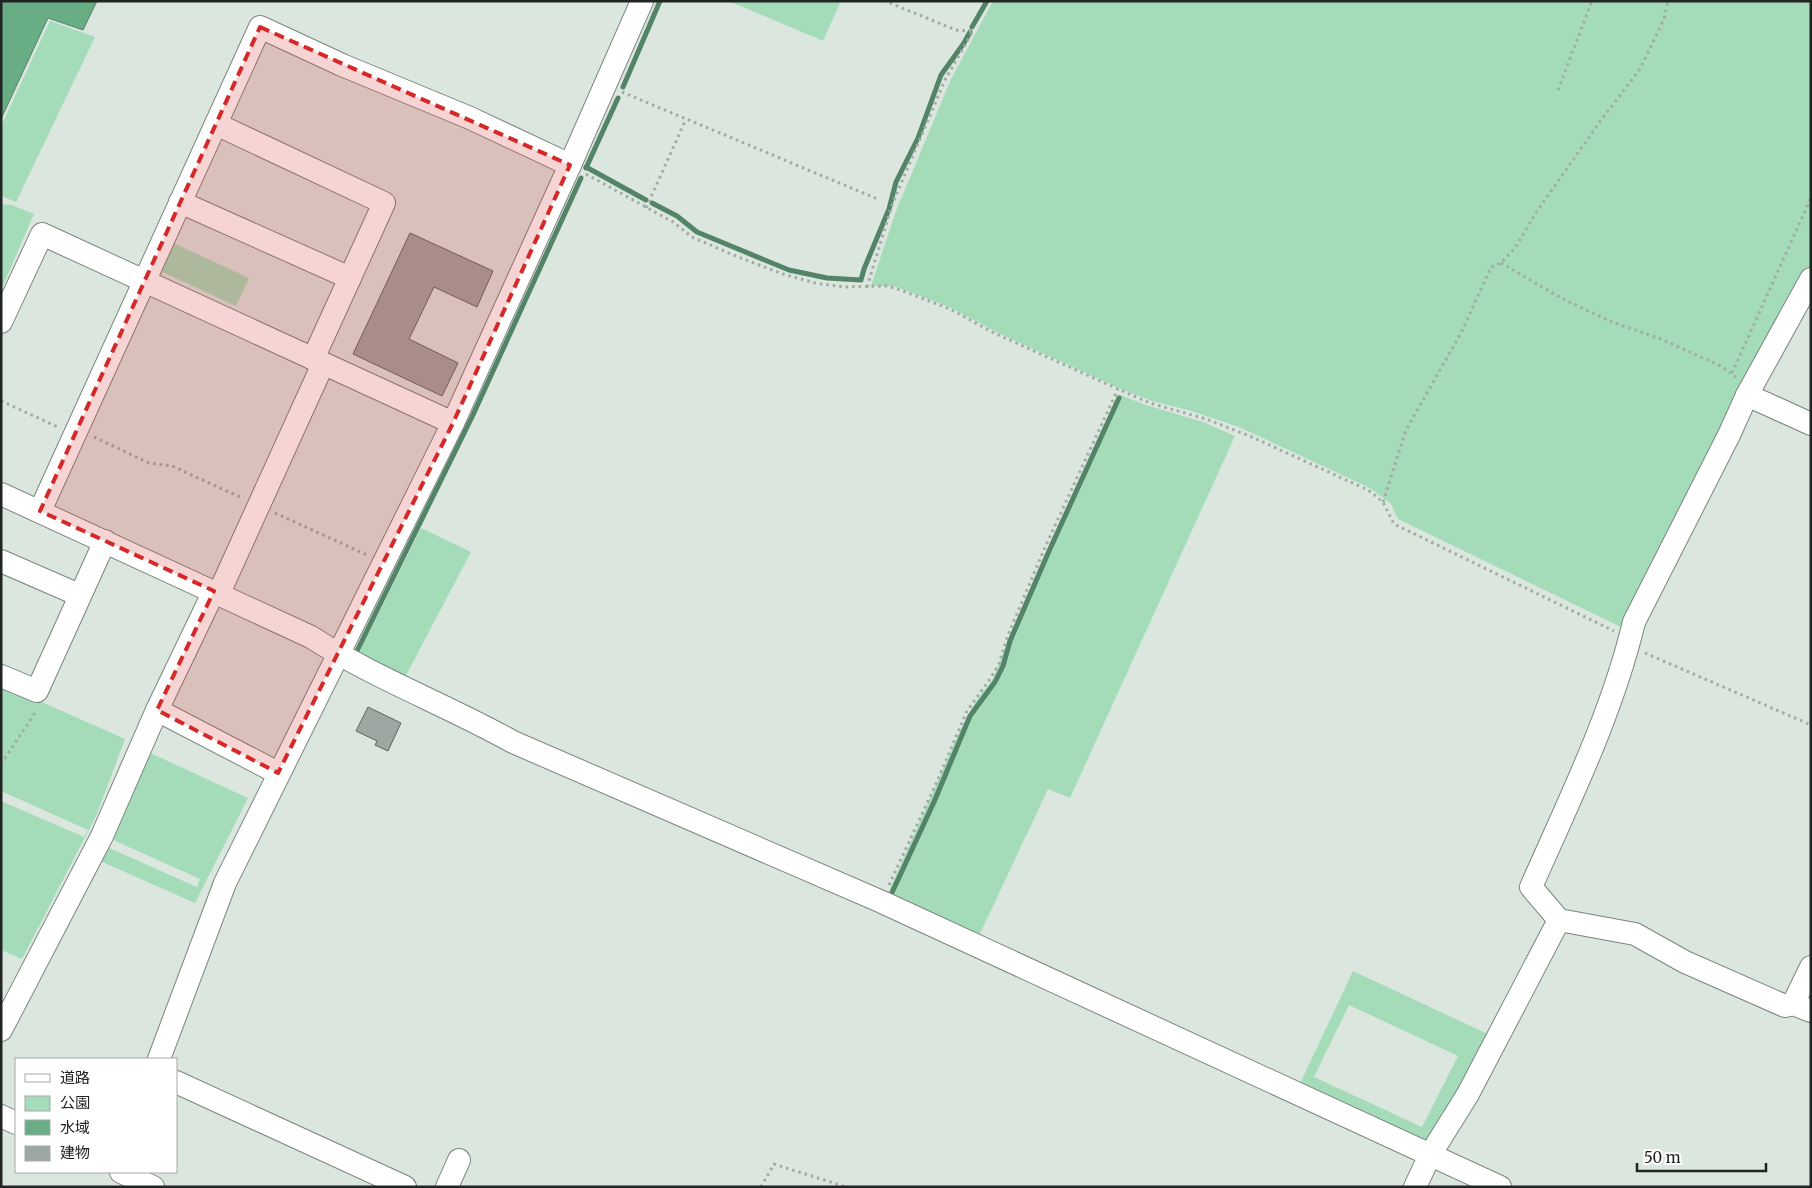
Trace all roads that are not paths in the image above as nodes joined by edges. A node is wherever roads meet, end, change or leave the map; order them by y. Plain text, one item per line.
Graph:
1 (642, 1) edge
2 (216, 124) junction
3 (570, 165) junction
4 (180, 202) junction
5 (350, 278) junction
6 (1811, 279) edge
7 (144, 281) junction
8 (1, 322) edge
9 (318, 361) junction
10 (1748, 392) junction
11 (453, 423) junction
12 (1811, 424) edge
13 (1, 494) edge
14 (40, 511) junction
15 (105, 541) junction
16 (1, 561) edge
17 (216, 592) junction
18 (79, 595) junction
19 (338, 654) junction
20 (1, 676) edge
21 (156, 710) junction
22 (278, 773) junction
23 (1559, 920) junction
24 (1811, 967) edge
25 (1802, 1008) edge
26 (1, 1030) edge
27 (159, 1058) edge
28 (178, 1083) edge
29 (1, 1116) edge
30 (15, 1123) edge
31 (1430, 1155) junction
32 (459, 1160) dead end
33 (115, 1173) edge
34 (123, 1173) edge
35 (108, 1187) edge
36 (154, 1187) edge
37 (404, 1187) edge
38 (447, 1187) edge
39 (1415, 1187) edge
40 (1500, 1187) edge

1 - 3 street
2 - 3 street
2 - 4 street
2 - 5 street
3 - 11 street
4 - 5 street
4 - 7 street
5 - 9 street
6 - 10 street
7 - 8 street
7 - 9 street
7 - 14 street
9 - 11 street
9 - 17 street
10 - 12 street
10 - 23 street
11 - 19 street
13 - 14 street
14 - 15 street
15 - 17 street
15 - 18 street
16 - 18 street
17 - 19 street
17 - 21 street
18 - 20 street
19 - 22 street
19 - 31 street
21 - 22 street
21 - 26 street
22 - 27 street
23 - 25 street
23 - 31 street
24 - 25 street
28 - 37 street
29 - 30 street
31 - 39 street
31 - 40 street
32 - 38 street
33 - 35 street
34 - 36 street

